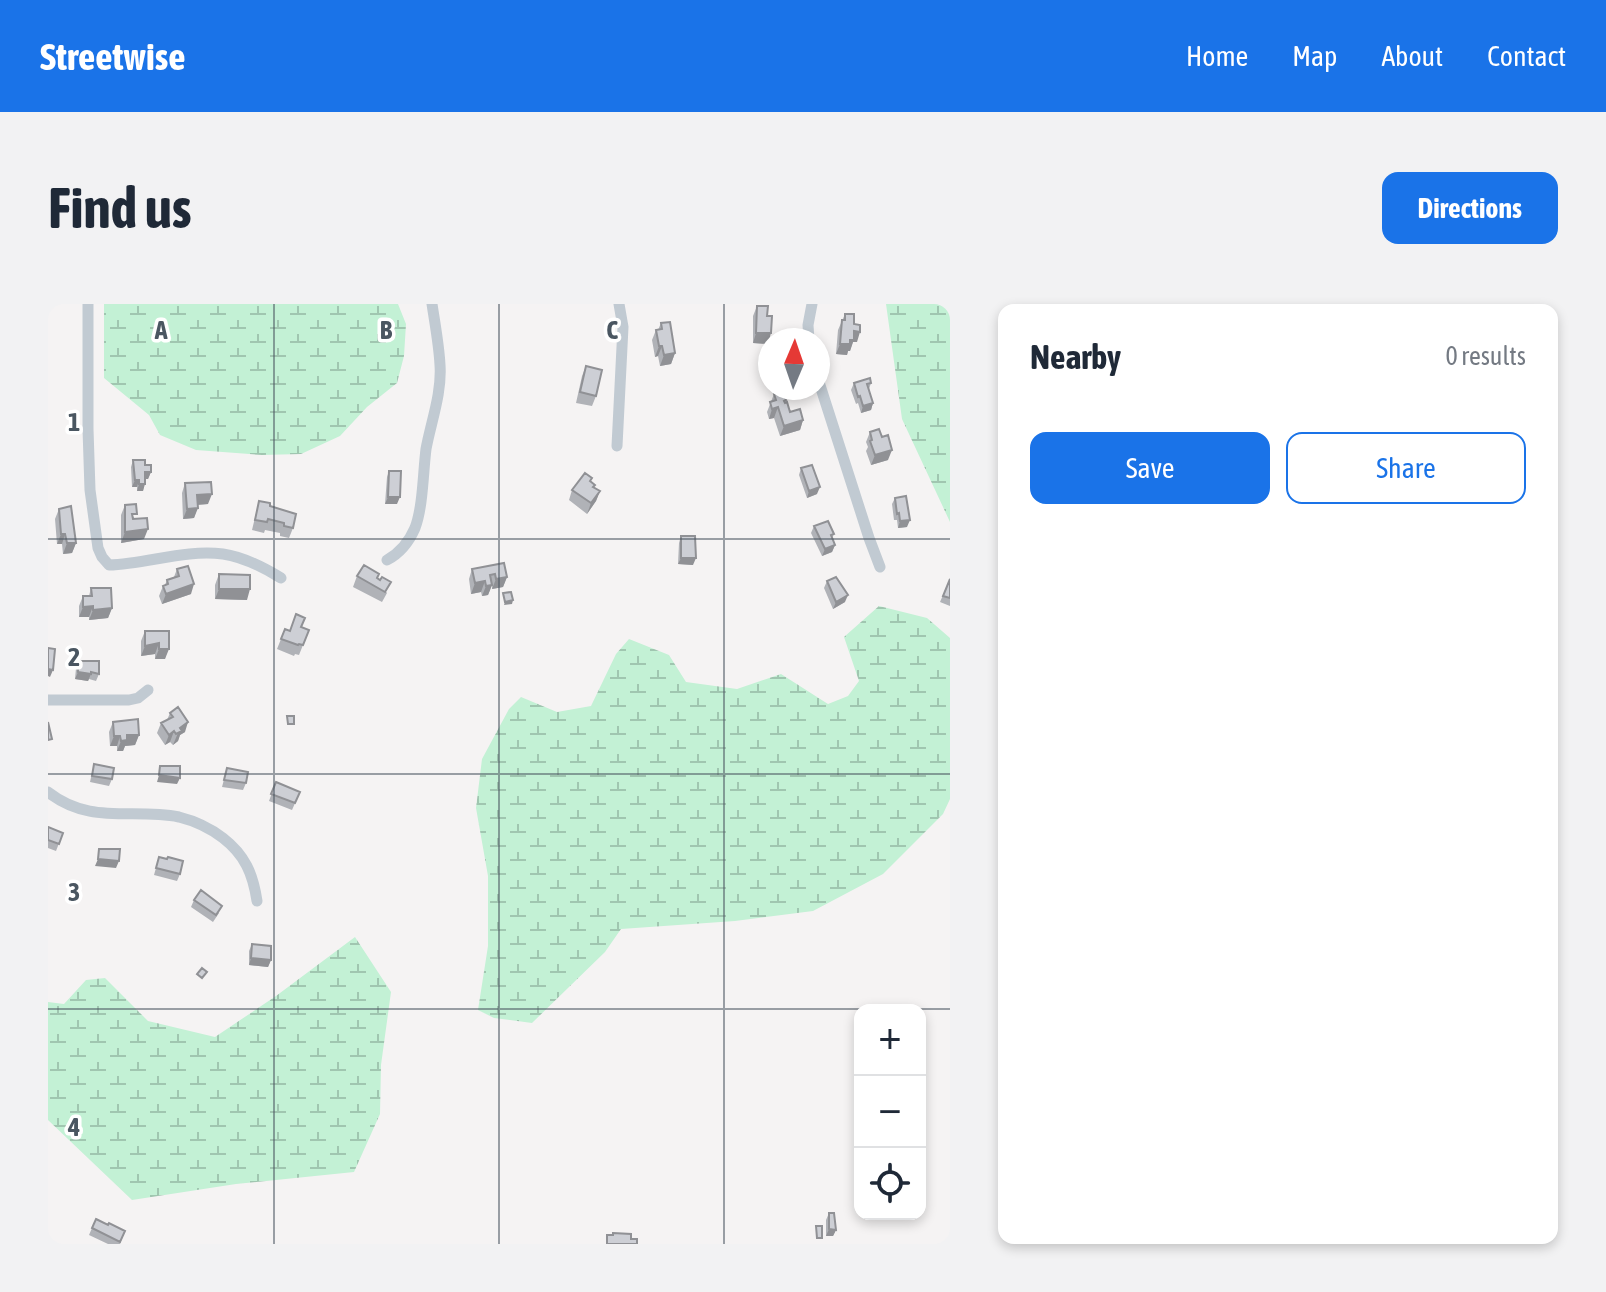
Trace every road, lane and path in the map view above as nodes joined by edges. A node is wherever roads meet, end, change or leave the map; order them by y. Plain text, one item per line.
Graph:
1 (88, 304) edge
2 (432, 304) edge
3 (619, 304) edge
4 (812, 304) edge
5 (808, 328) edge
6 (825, 400) edge
7 (617, 446) dead end
8 (387, 560) dead end
9 (880, 567) dead end
10 (281, 578) dead end
11 (148, 690) dead end
12 (48, 700) edge
13 (48, 792) edge
14 (257, 901) dead end

1 - 10 street
2 - 8 street
3 - 7 street
4 - 5 street
6 - 9 street
11 - 12 street
13 - 14 street

